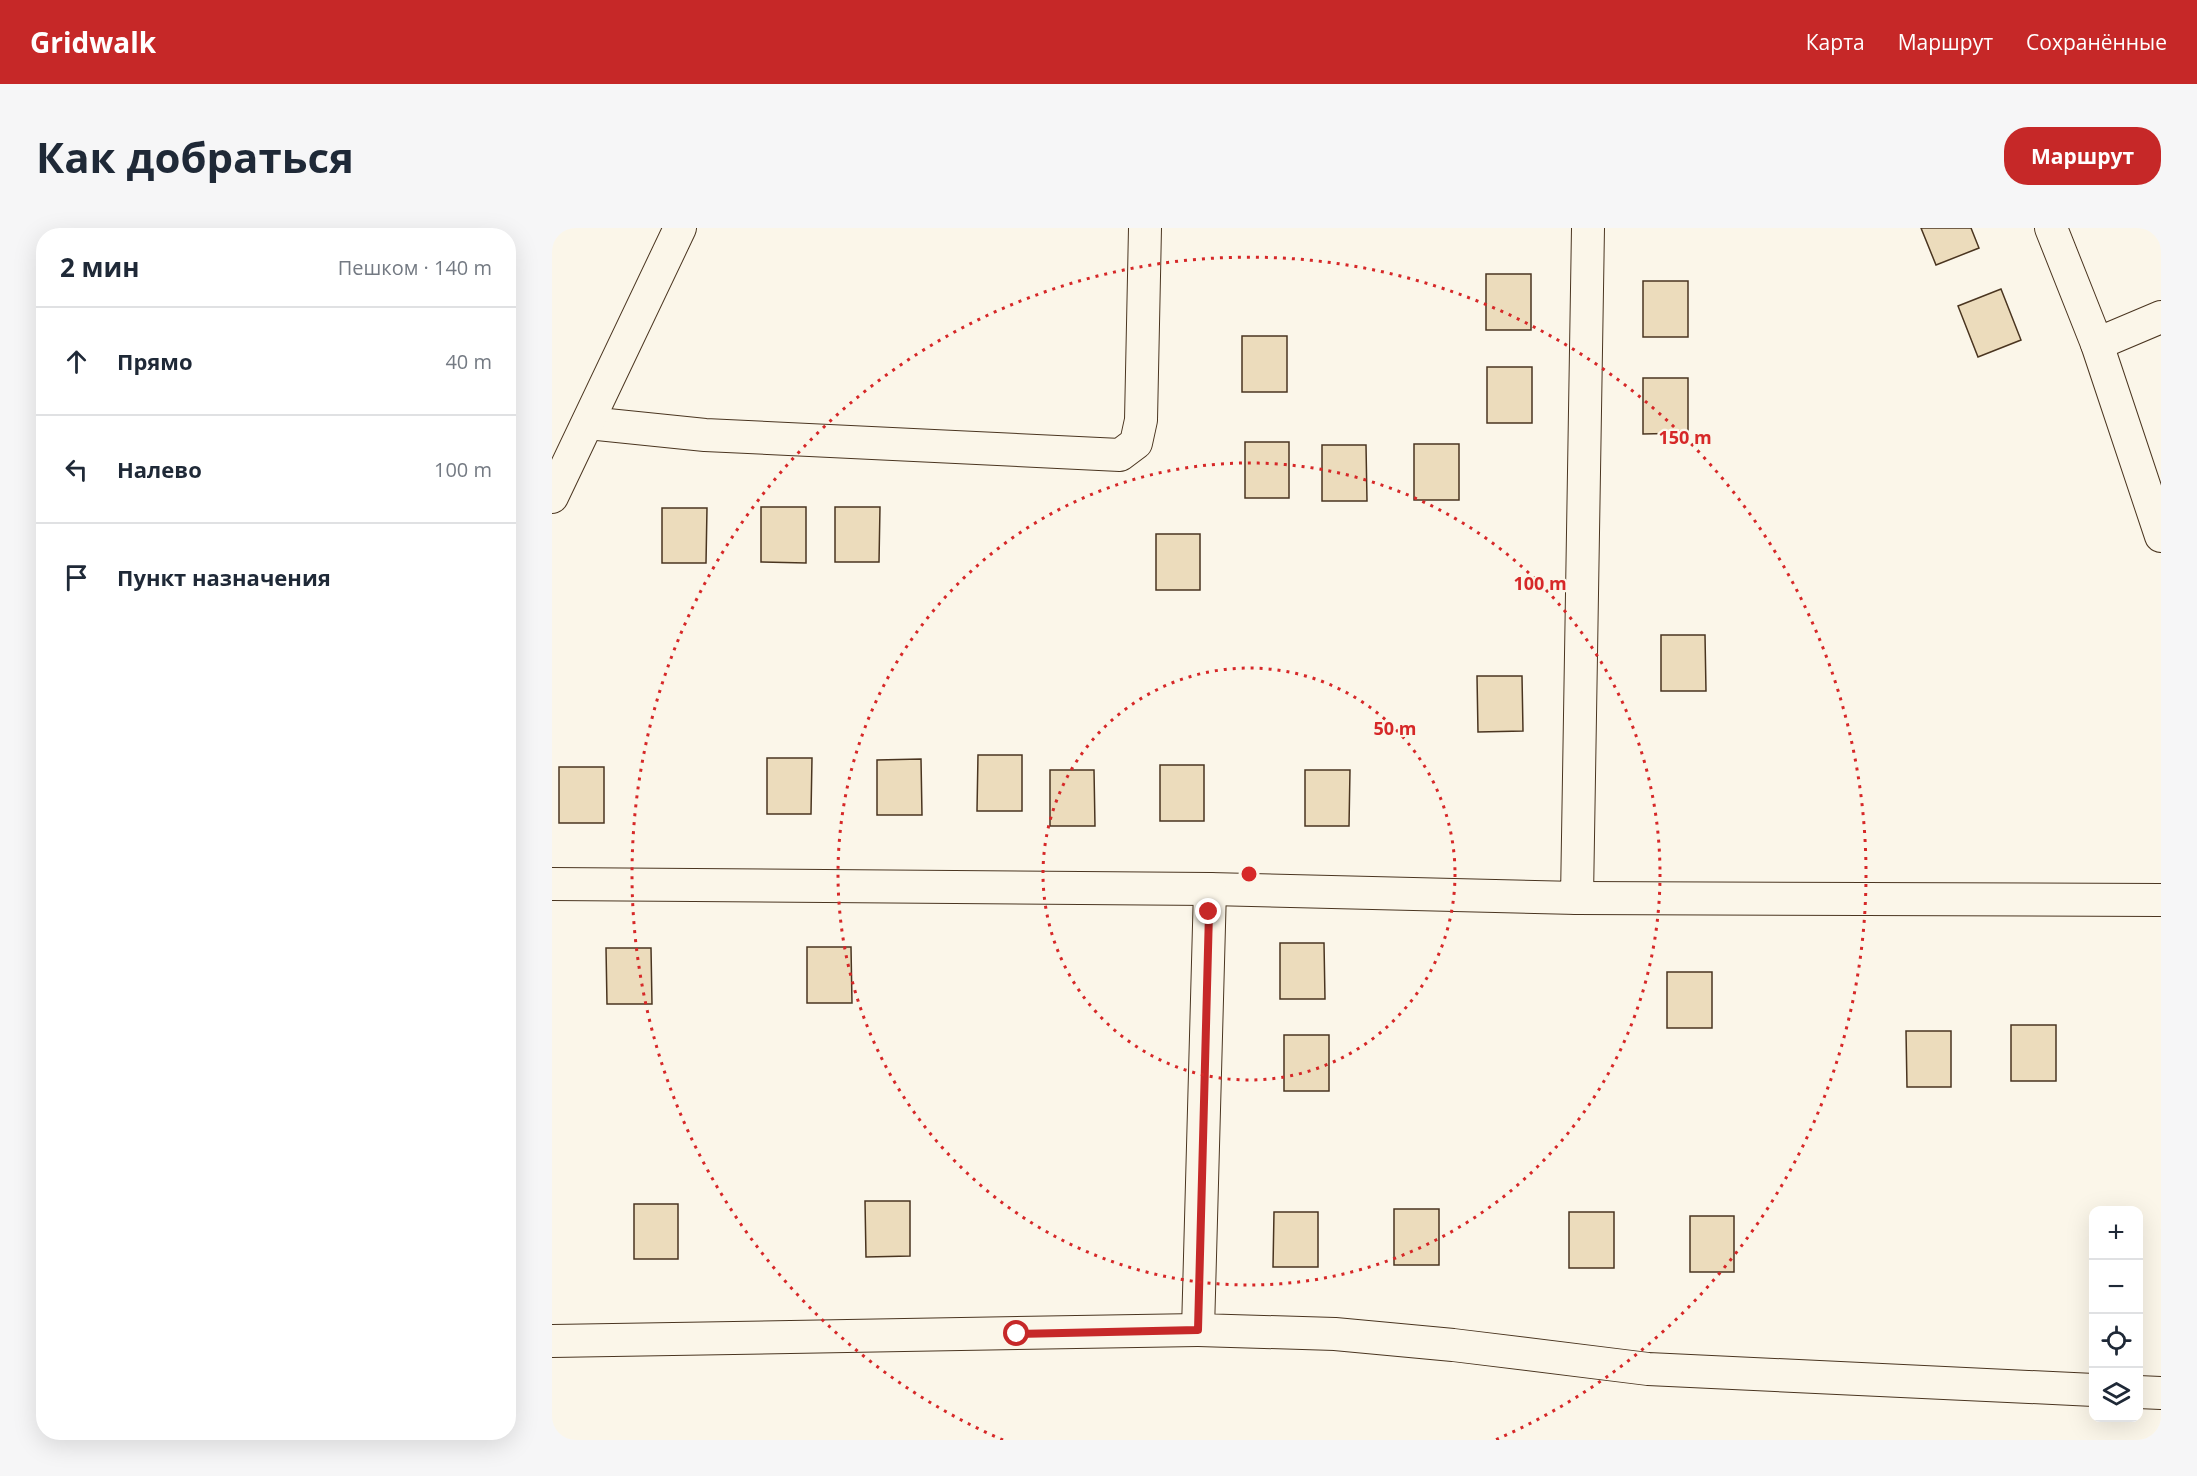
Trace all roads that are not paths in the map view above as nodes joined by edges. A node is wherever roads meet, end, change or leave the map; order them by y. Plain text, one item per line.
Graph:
1 (680, 228) edge
2 (1145, 228) edge
3 (1587, 228) edge
4 (2051, 228) edge
5 (2161, 317) edge
6 (2097, 344) junction
7 (588, 423) junction
8 (552, 497) edge
9 (2161, 536) edge
10 (552, 884) edge
11 (1210, 889) junction
12 (1577, 898) junction
13 (2161, 900) edge
14 (1198, 1330) junction
15 (552, 1341) edge
16 (2089, 1390) edge
17 (2143, 1392) edge
18 (2161, 1393) edge

1 - 7 street
2 - 7 street
3 - 12 street
4 - 6 street
5 - 6 street
6 - 9 street
7 - 8 street
10 - 11 street
11 - 12 street
11 - 14 street
12 - 13 street
14 - 15 street
14 - 16 street
17 - 18 street

